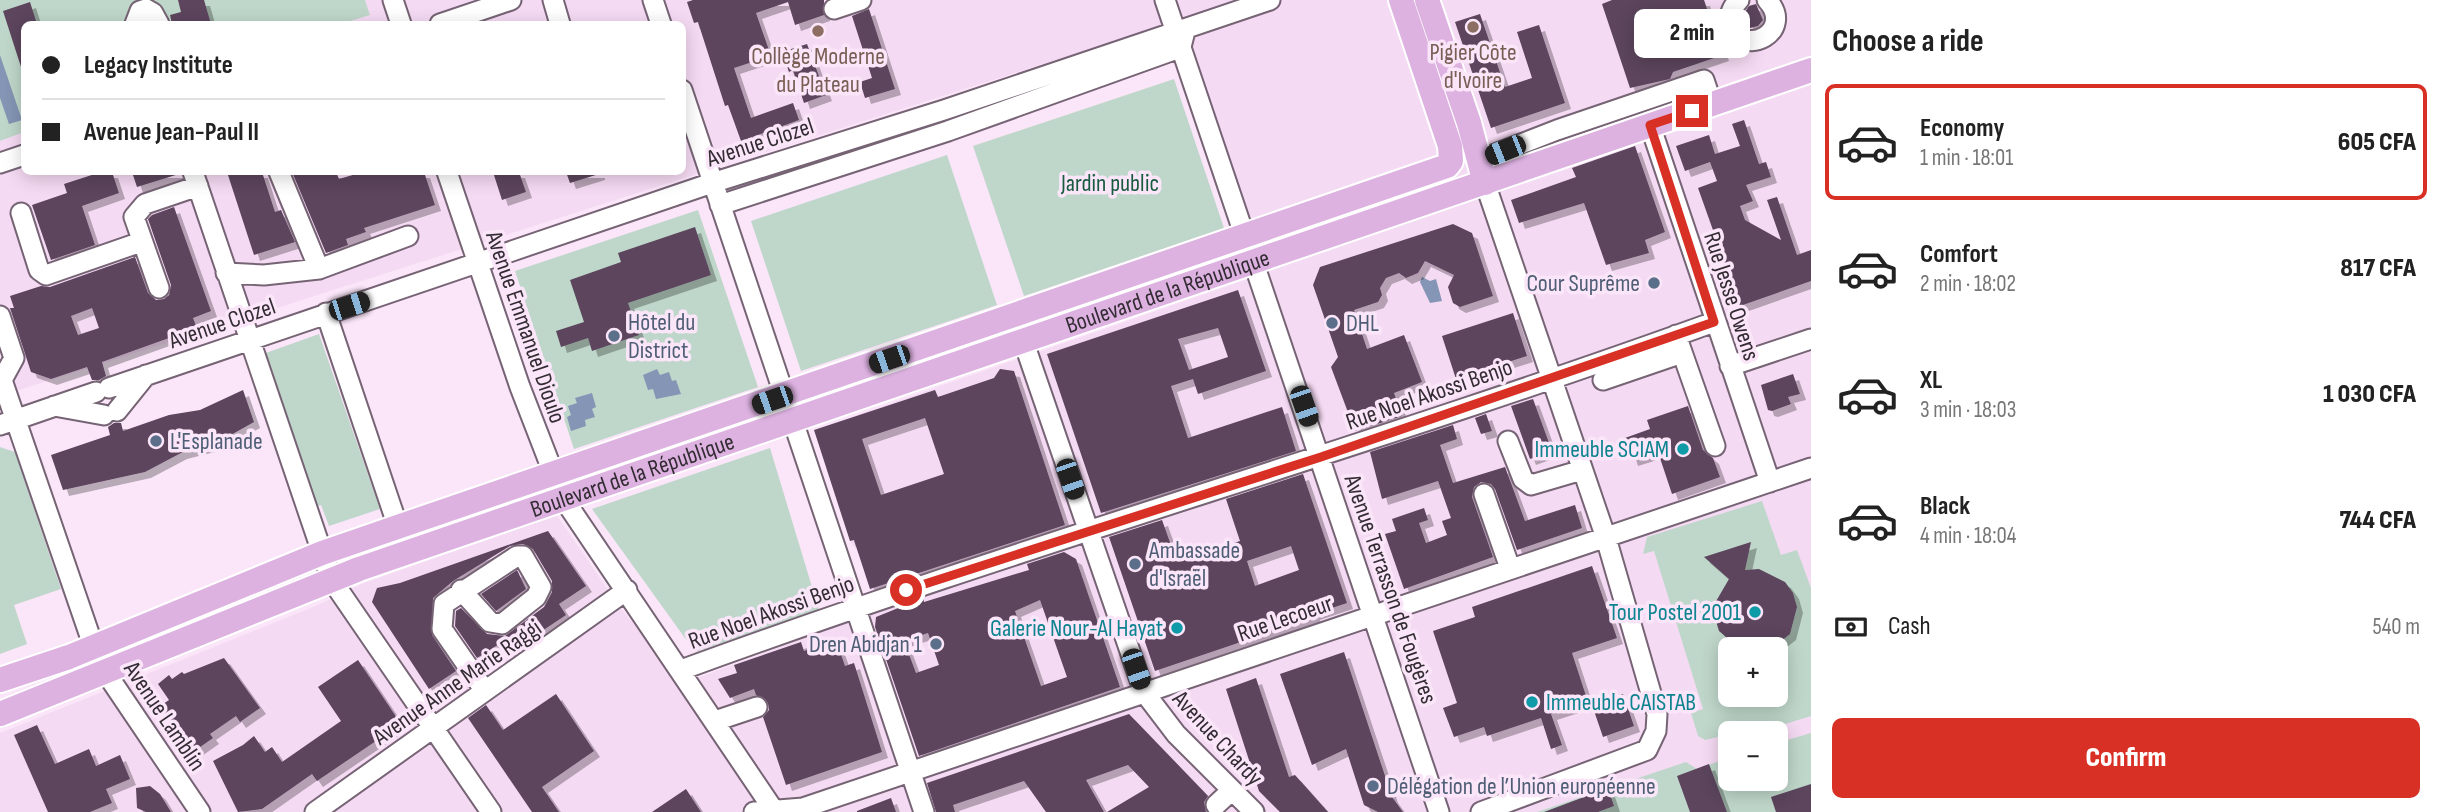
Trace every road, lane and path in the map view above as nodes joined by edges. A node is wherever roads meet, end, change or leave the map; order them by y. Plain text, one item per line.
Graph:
1 (393, 0) edge
2 (511, 0) edge
3 (553, 0) edge
4 (653, 0) edge
5 (861, 0) edge
6 (1165, 0) edge
7 (1270, 0) edge
8 (1401, 0) edge
9 (1427, 0) edge
10 (1739, 0) edge
11 (1767, 0) edge
12 (834, 9) dead end
13 (136, 21) edge
14 (157, 21) edge
15 (400, 21) edge
16 (449, 21) edge
17 (560, 21) edge
18 (660, 21) edge
19 (1181, 34) junction
20 (1811, 70) edge
21 (686, 102) edge
22 (1712, 104) junction
23 (1650, 125) junction
24 (21, 156) edge
25 (1451, 161) junction
26 (0, 163) edge
27 (1483, 172) junction
28 (280, 175) edge
29 (448, 175) edge
30 (196, 179) edge
31 (712, 183) junction
32 (720, 205) junction
33 (21, 213) dead end
34 (408, 236) dead end
35 (1246, 238) junction
36 (141, 242) junction
37 (478, 262) junction
38 (1255, 262) junction
39 (319, 269) junction
40 (226, 273) junction
41 (159, 288) dead end
42 (326, 313) junction
43 (0, 316) edge
44 (1714, 322) junction
45 (1811, 339) edge
46 (1023, 340) junction
47 (249, 341) junction
48 (0, 342) edge
49 (1679, 344) junction
50 (0, 358) edge
51 (1730, 366) junction
52 (146, 374) junction
53 (1552, 377) junction
54 (1, 380) edge
55 (1603, 380) dead end
56 (785, 396) junction
57 (53, 406) junction
58 (792, 420) junction
59 (8, 422) edge
60 (1508, 441) dead end
61 (1715, 446) dead end
62 (1321, 457) junction
63 (1811, 468) edge
64 (1582, 470) junction
65 (553, 474) junction
66 (1770, 482) junction
67 (1483, 494) dead end
68 (563, 498) junction
69 (398, 527) junction
70 (1088, 530) junction
71 (1606, 538) junction
72 (322, 553) junction
73 (1510, 568) junction
74 (331, 579) junction
75 (461, 590) dead end
76 (627, 590) junction
77 (854, 607) junction
78 (1373, 614) junction
79 (93, 645) junction
80 (104, 670) junction
81 (681, 670) junction
82 (0, 680) edge
83 (485, 691) junction
84 (1144, 692) junction
85 (757, 706) dead end
86 (0, 714) edge
87 (715, 721) junction
88 (434, 729) junction
89 (911, 772) junction
90 (1232, 790) junction
91 (1216, 805) dead end
92 (1442, 811) edge
93 (1480, 811) edge
94 (200, 812) edge
95 (315, 812) edge
96 (491, 812) edge
97 (768, 812) edge
98 (924, 812) edge
99 (1254, 812) edge

1 - 15 street
2 - 16 street
3 - 17 street
4 - 18 street
5 - 12 street
6 - 19 street, Avenue Terrasson de Fougères
7 - 19 street, Avenue Clozel
8 - 25 main road
9 - 27 main road
10 - 11 street
13 - 14 street
19 - 31 street, Avenue Clozel
19 - 32 street
19 - 35 street, Avenue Terrasson de Fougères
20 - 22 main road, Boulevard de la République
21 - 31 street
22 - 23 main road, Boulevard de la République
22 - 27 street
23 - 27 main road, Boulevard de la République
23 - 44 street, Rue Jesse Owens
24 - 26 street
25 - 27 main road
25 - 35 main road, Boulevard de la République
27 - 38 main road, Boulevard de la République
27 - 53 street
28 - 39 street
29 - 37 street, Avenue Emmanuel Dioulo
30 - 36 street
30 - 40 street
31 - 32 street
31 - 37 street, Avenue Clozel
32 - 56 street
33 - 36 street
34 - 39 street
35 - 38 street, Avenue Terrasson de Fougères
35 - 56 main road, Boulevard de la République
36 - 41 street
37 - 42 street, Avenue Clozel
37 - 65 street, Avenue Emmanuel Dioulo
38 - 46 main road, Boulevard de la République
38 - 62 street, Avenue Terrasson de Fougères
39 - 40 street
40 - 47 street
42 - 47 street, Avenue Clozel
42 - 69 street
43 - 54 street
44 - 49 street, Rue Noel Akossi Benjo
44 - 51 street, Rue Jesse Owens
45 - 51 street
46 - 58 main road, Boulevard de la République
46 - 70 street, Avenue Chardy
47 - 52 street, Avenue Clozel
47 - 72 street
48 - 50 street
49 - 53 street, Rue Noel Akossi Benjo
49 - 55 street
49 - 61 street
51 - 66 street, Rue Jesse Owens
52 - 57 street, Avenue Clozel
52 - 57 street, Avenue Clozel
53 - 62 street, Rue Noel Akossi Benjo
53 - 64 street
54 - 59 street, Avenue Lamblin
56 - 58 street
56 - 65 main road, Boulevard de la République
57 - 59 street, Avenue Clozel
58 - 68 main road, Boulevard de la République
58 - 77 street
59 - 79 street, Avenue Lamblin
60 - 64 street
62 - 70 street, Rue Noel Akossi Benjo
62 - 78 street, Avenue Terrasson de Fougères
63 - 66 street, Rue Lecoeur
64 - 71 street
65 - 68 street, Avenue Emmanuel Dioulo
65 - 69 main road, Boulevard de la République
66 - 71 street, Rue Lecoeur
67 - 73 street
68 - 74 main road, Boulevard de la République
68 - 76 street, Avenue Emmanuel Dioulo
69 - 72 main road, Boulevard de la République
70 - 77 street, Rue Noel Akossi Benjo
70 - 84 street, Avenue Chardy
71 - 73 street, Rue Lecoeur
71 - 93 street
72 - 74 street
72 - 79 main road, Boulevard de la République
73 - 78 street, Rue Lecoeur
74 - 80 main road, Boulevard de la République
74 - 88 street
75 - 83 street
76 - 81 street, Avenue Emmanuel Dioulo
76 - 83 street, Avenue Anne Marie Raggi
77 - 81 street, Rue Noel Akossi Benjo
77 - 89 street
78 - 84 street, Rue Lecoeur
78 - 92 street, Avenue Terrasson de Fougères
79 - 80 street, Avenue Lamblin
79 - 82 main road, Boulevard de la République
80 - 86 main road, Boulevard de la République
80 - 94 street, Avenue Lamblin
81 - 87 street, Avenue Emmanuel Dioulo
83 - 88 street, Avenue Anne Marie Raggi
84 - 89 street, Rue Lecoeur
84 - 90 street, Avenue Chardy
85 - 87 street
87 - 97 street, Avenue Emmanuel Dioulo
88 - 95 street, Avenue Anne Marie Raggi
88 - 96 street
89 - 97 street, Rue Lecoeur
89 - 98 street
90 - 91 street
90 - 99 street, Avenue Chardy

